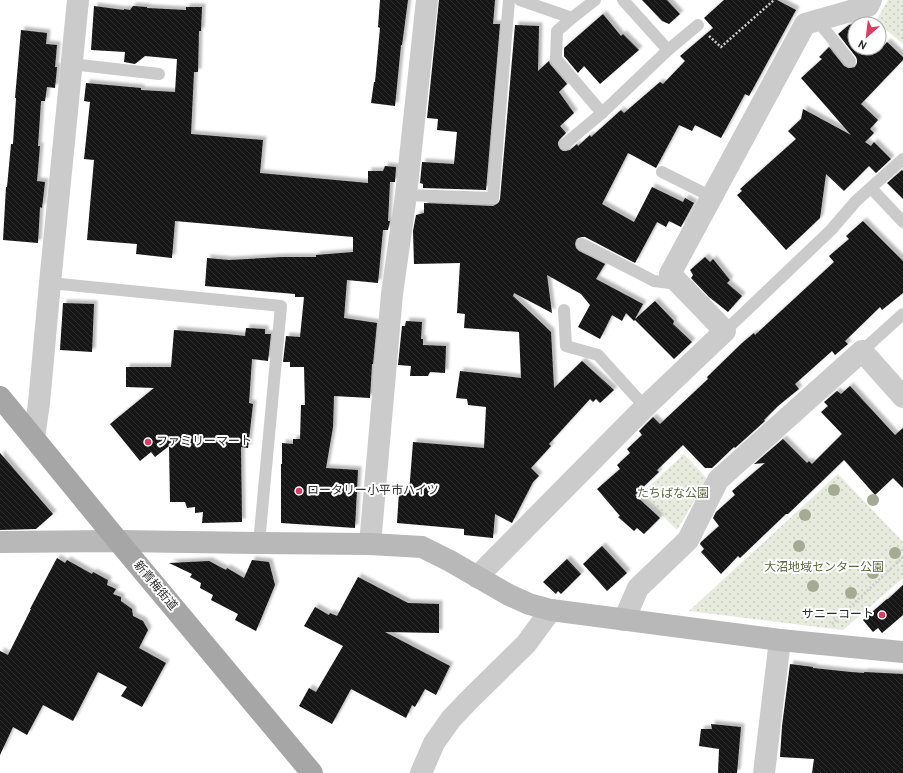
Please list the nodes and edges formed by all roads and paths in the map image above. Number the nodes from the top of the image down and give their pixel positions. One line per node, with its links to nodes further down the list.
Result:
1 (78, 0): 14 (street)
2 (427, 0): 21 (street)
3 (509, 0): 21 (lane)
4 (520, 0): 9 (lane)
5 (595, 0): 9 (lane)
6 (623, 0): 12 (lane)
7 (774, 0): 11 (path)
8 (871, 0): 10 (street)
9 (572, 18): 16 (lane)
10 (817, 20): 13 (lane); 22 (street)
11 (698, 25): 12 (lane)
12 (668, 50): 16 (lane)
13 (850, 61)
14 (71, 64): 15 (lane); 25 (street)
15 (159, 74)
16 (602, 113): 17 (lane)
17 (565, 144)
18 (903, 159): 20 (lane)
19 (662, 172): 22 (lane)
20 (871, 188): 23 (lane); 29 (lane)
21 (406, 195): 38 (street)
22 (712, 196): 26 (street)
23 (903, 222)
24 (582, 244): 26 (lane)
25 (50, 283): 34 (street); 37 (lane)
26 (680, 284): 29 (street)
27 (564, 310): 33 (lane)
28 (903, 314): 30 (lane)
29 (724, 332): 33 (street)
30 (862, 351): 32 (street); 42 (street)
31 (0, 397): 34 (main road, 新青梅街道)
32 (903, 397)
33 (645, 407): 40 (street)
34 (34, 438): 35 (main road, 新青梅街道)
35 (118, 541): 36 (street); 37 (street); 46 (main road, 新青梅街道)
36 (0, 542)
37 (259, 543): 38 (street)
38 (370, 544): 40 (street)
39 (903, 557): 43 (path)
40 (477, 577): 41 (street)
41 (551, 610): 42 (street); 47 (street)
42 (624, 620): 44 (street)
43 (829, 626)
44 (780, 640): 45 (street); 48 (street)
45 (903, 652)
46 (312, 773)
47 (421, 773)
48 (764, 773)

